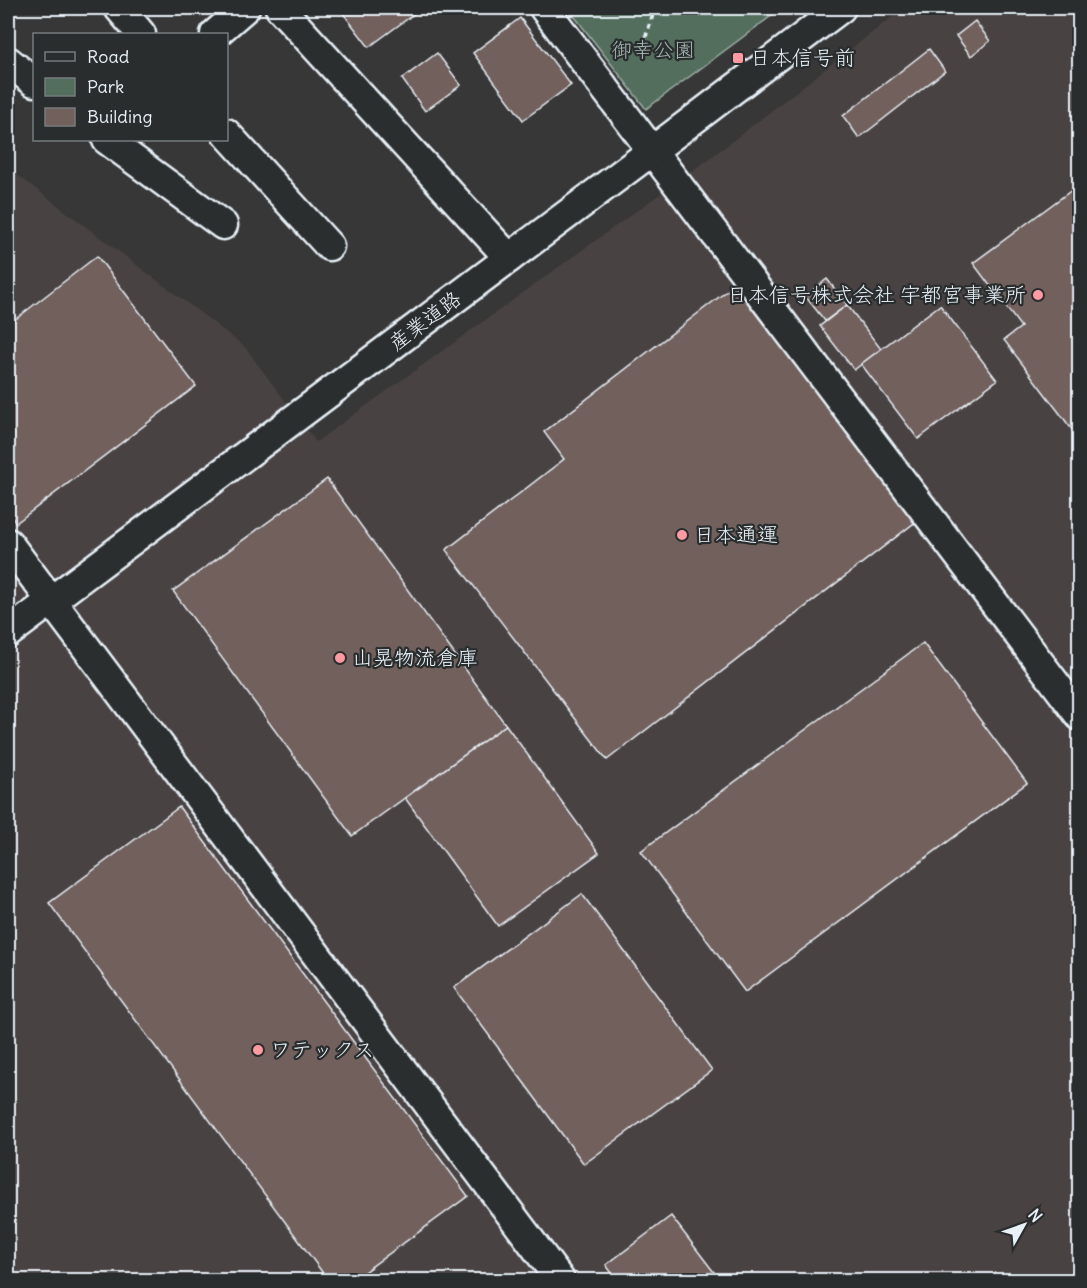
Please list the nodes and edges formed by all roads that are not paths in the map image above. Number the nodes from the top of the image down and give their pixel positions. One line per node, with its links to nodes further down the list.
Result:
1 (119, 8): 6 (street)
2 (245, 8): 7 (street)
3 (280, 8): 15 (street)
4 (544, 8): 12 (street)
5 (841, 8): 12 (street, 産業道路)
6 (140, 33)
7 (216, 33)
8 (8, 61): 9 (street)
9 (33, 81)
10 (228, 135): 14 (street)
11 (111, 141): 13 (street)
12 (652, 151): 15 (street, 産業道路); 19 (street)
13 (223, 225)
14 (329, 246)
15 (509, 258): 17 (street, 産業道路)
16 (8, 543): 17 (street)
17 (51, 600): 18 (street, 産業道路); 20 (street)
18 (8, 633)
19 (1080, 716)
20 (560, 1281)

